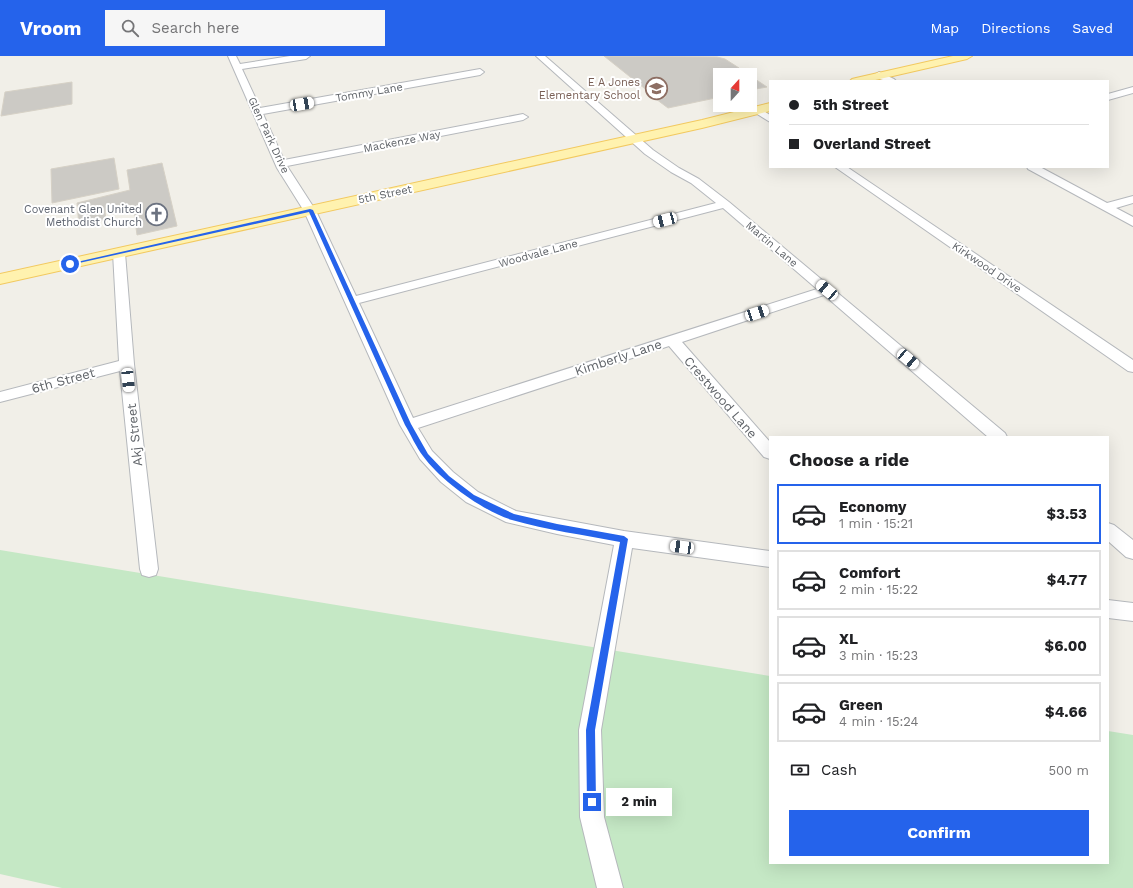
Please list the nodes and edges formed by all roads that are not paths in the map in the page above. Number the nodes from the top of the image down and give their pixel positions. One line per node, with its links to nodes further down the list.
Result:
1 (232, 56): 5 (street, Glen Park Drive)
2 (306, 56): 5 (street)
3 (540, 56): 16 (street, Martin Lane)
4 (967, 56): 7 (main road)
5 (237, 67): 13 (street, Glen Park Drive)
6 (480, 72): 13 (street, Tommy Lane)
7 (879, 75): 8 (main road); 9 (street)
8 (860, 80)
9 (889, 80)
10 (1133, 90): 11 (street)
11 (1109, 97)
12 (764, 108): 15 (street); 16 (main road, 5th Street)
13 (257, 112): 17 (street, Glen Park Drive)
14 (523, 117): 17 (street, Mackenze Way)
15 (769, 117)
16 (636, 139): 21 (street, Martin Lane); 23 (main road, 5th Street)
17 (281, 164): 23 (street, Glen Park Drive)
18 (841, 168): 31 (street, Kirkwood Drive)
19 (1034, 168): 22 (street)
20 (1133, 199): 22 (street)
21 (725, 204): 27 (street, Martin Lane); 28 (street, Woodvale Lane)
22 (1108, 207): 24 (street)
23 (310, 210): 25 (main road, 5th Street); 28 (street, Glen Park Drive)
24 (1133, 222)
25 (120, 253): 26 (main road, 5th Street); 30 (street, Akj Street)
26 (0, 279)
27 (827, 290): 29 (street, Kimberly Lane); 34 (street, Martin Lane)
28 (351, 302): 33 (street, Glen Park Drive)
29 (672, 340): 33 (street, Kimberly Lane); 35 (street, Crestwood Lane)
30 (127, 364): 32 (street, 6th Street); 40 (street, Akj Street)
31 (1133, 367)
32 (0, 397)
33 (408, 425): 37 (street, Glen Park Drive)
34 (999, 436)
35 (769, 452)
36 (1109, 531): 38 (street)
37 (624, 539): 39 (street, Glen Park Drive); 43 (street)
38 (1133, 551)
39 (769, 559)
40 (149, 569)
41 (1109, 609): 42 (street)
42 (1133, 612)
43 (610, 888)

